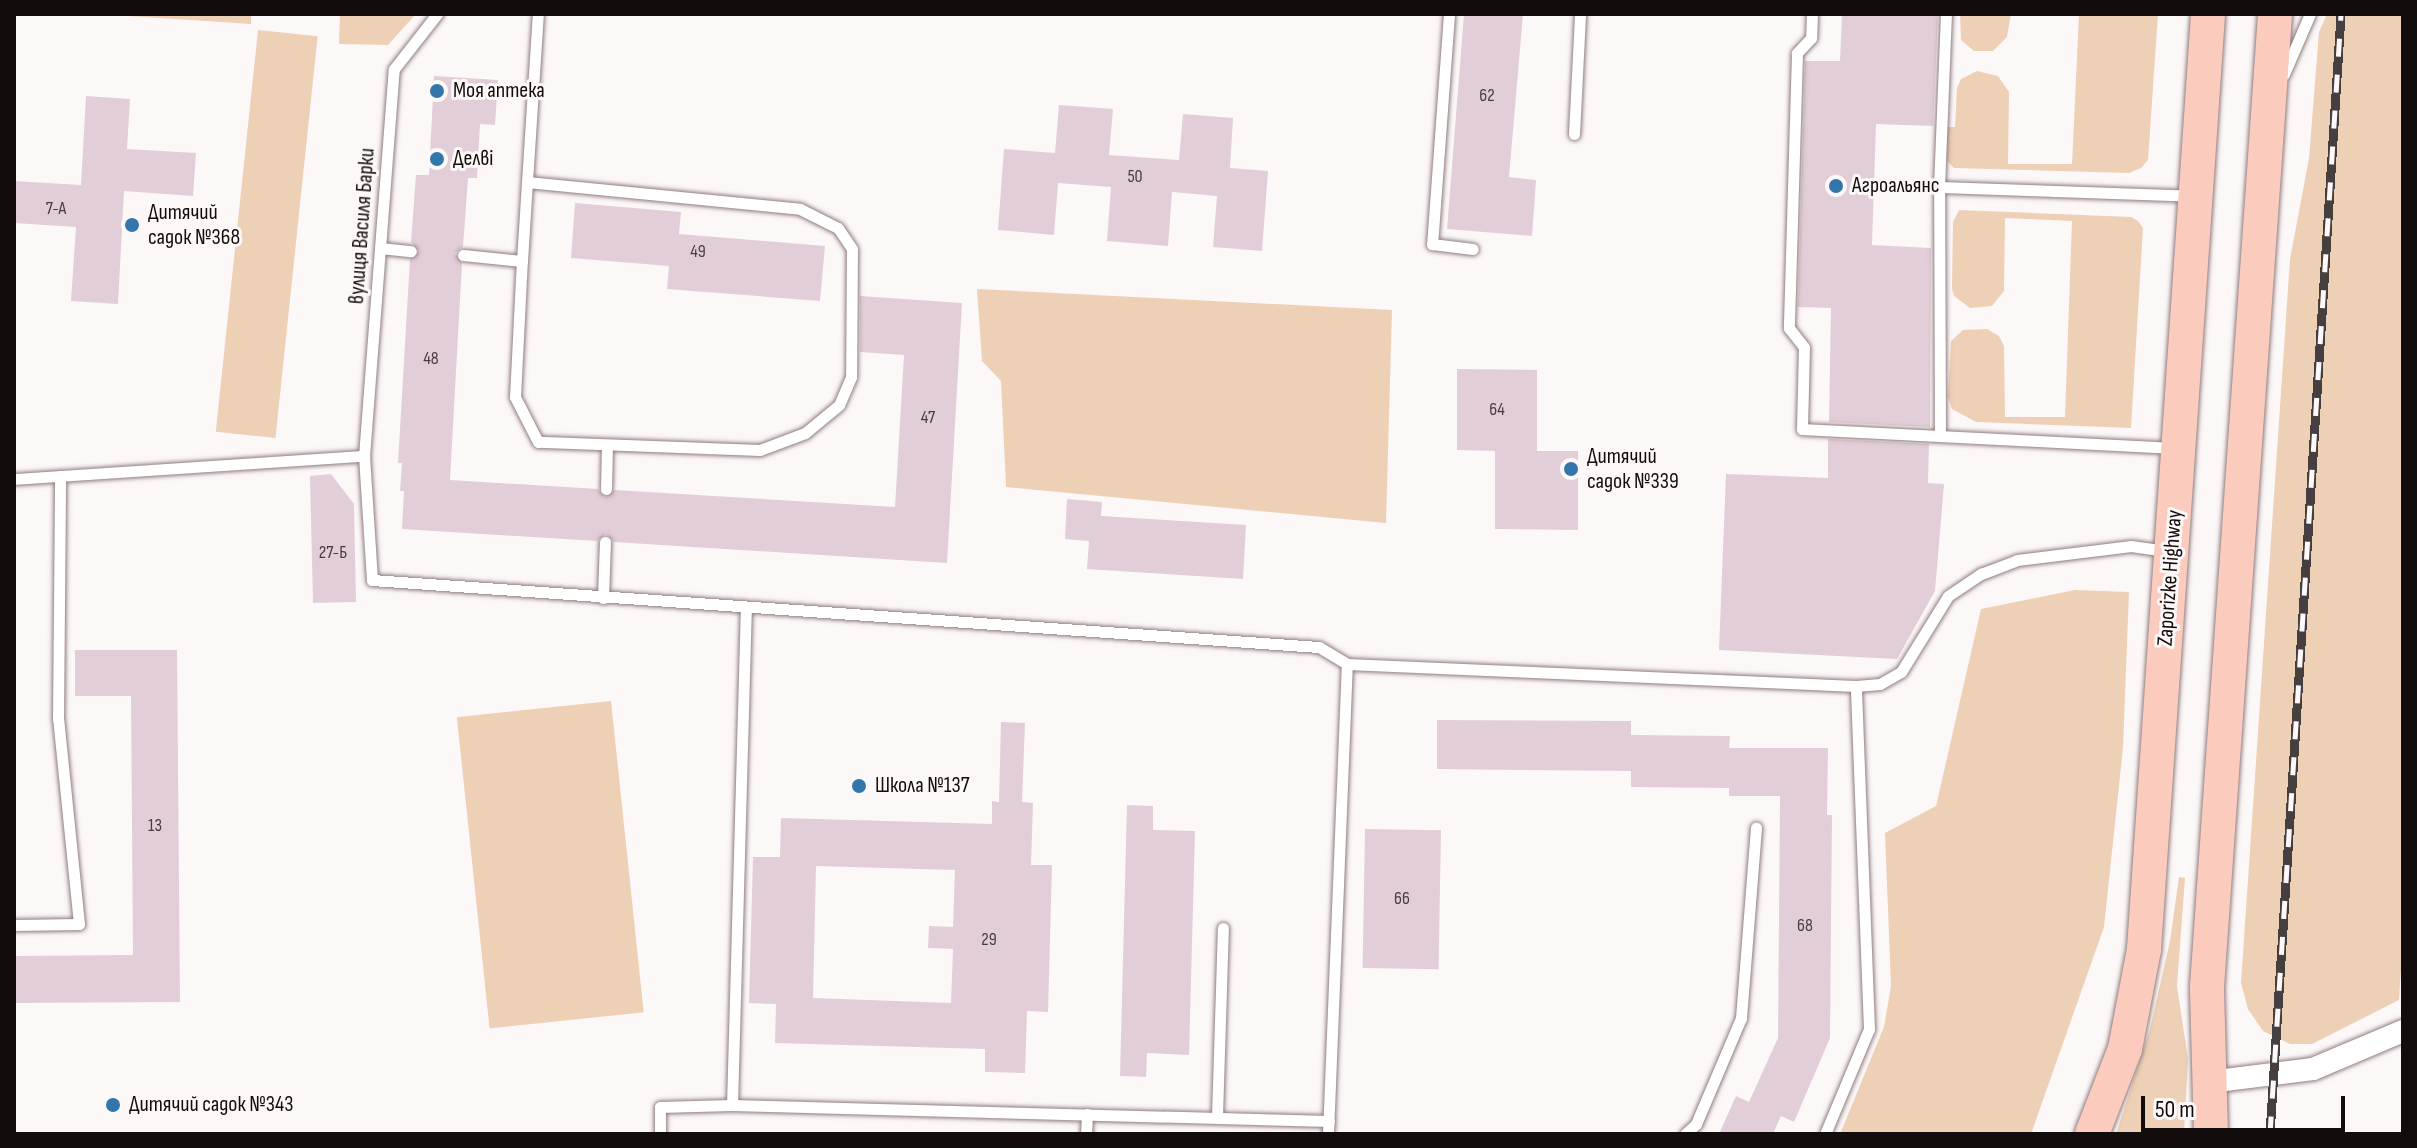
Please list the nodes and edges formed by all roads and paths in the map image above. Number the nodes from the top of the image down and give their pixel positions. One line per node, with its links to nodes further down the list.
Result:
1 (437, 14): 15 (lane, вулиця Василя Барки)
2 (538, 14): 12 (lane)
3 (1449, 14): 16 (lane)
4 (1580, 14): 11 (lane)
5 (1812, 14): 20 (lane)
6 (1946, 14): 13 (lane)
7 (2208, 14): 14 (main road, Zaporizke Highway)
8 (2275, 14): 10 (main road)
9 (2310, 14): 10 (lane)
10 (2270, 108): 37 (main road)
11 (1574, 134)
12 (527, 182): 19 (lane); 21 (lane)
13 (1939, 187): 14 (lane); 20 (lane)
14 (2196, 197): 22 (main road, Zaporizke Highway)
15 (380, 248): 17 (lane); 23 (lane, вулиця Василя Барки)
16 (1473, 249)
17 (411, 251)
18 (463, 255): 19 (lane)
19 (522, 261): 21 (lane)
20 (1940, 436): 22 (lane)
21 (607, 445): 26 (lane)
22 (2179, 449): 28 (main road, Zaporizke Highway)
23 (364, 456): 24 (lane); 29 (lane, вулиця Василя Барки)
24 (60, 476): 25 (lane); 34 (lane)
25 (14, 479)
26 (606, 489)
27 (605, 542): 29 (lane)
28 (2172, 552): 32 (lane); 46 (main road, Zaporizke Highway)
29 (603, 598): 30 (lane)
30 (746, 609): 31 (lane); 38 (lane)
31 (1347, 664): 32 (lane); 41 (lane)
32 (1856, 686): 45 (lane)
33 (1756, 828): 44 (lane)
34 (14, 925)
35 (1223, 928): 40 (lane)
36 (2403, 1031): 37 (street)
37 (2209, 1082): 47 (main road)
38 (732, 1105): 39 (lane); 42 (lane)
39 (1087, 1114): 40 (lane); 43 (lane)
40 (1217, 1116): 41 (lane)
41 (1328, 1128)
42 (660, 1134)
43 (1086, 1134)
44 (1685, 1134)
45 (1825, 1134)
46 (2092, 1134)
47 (2211, 1134)

